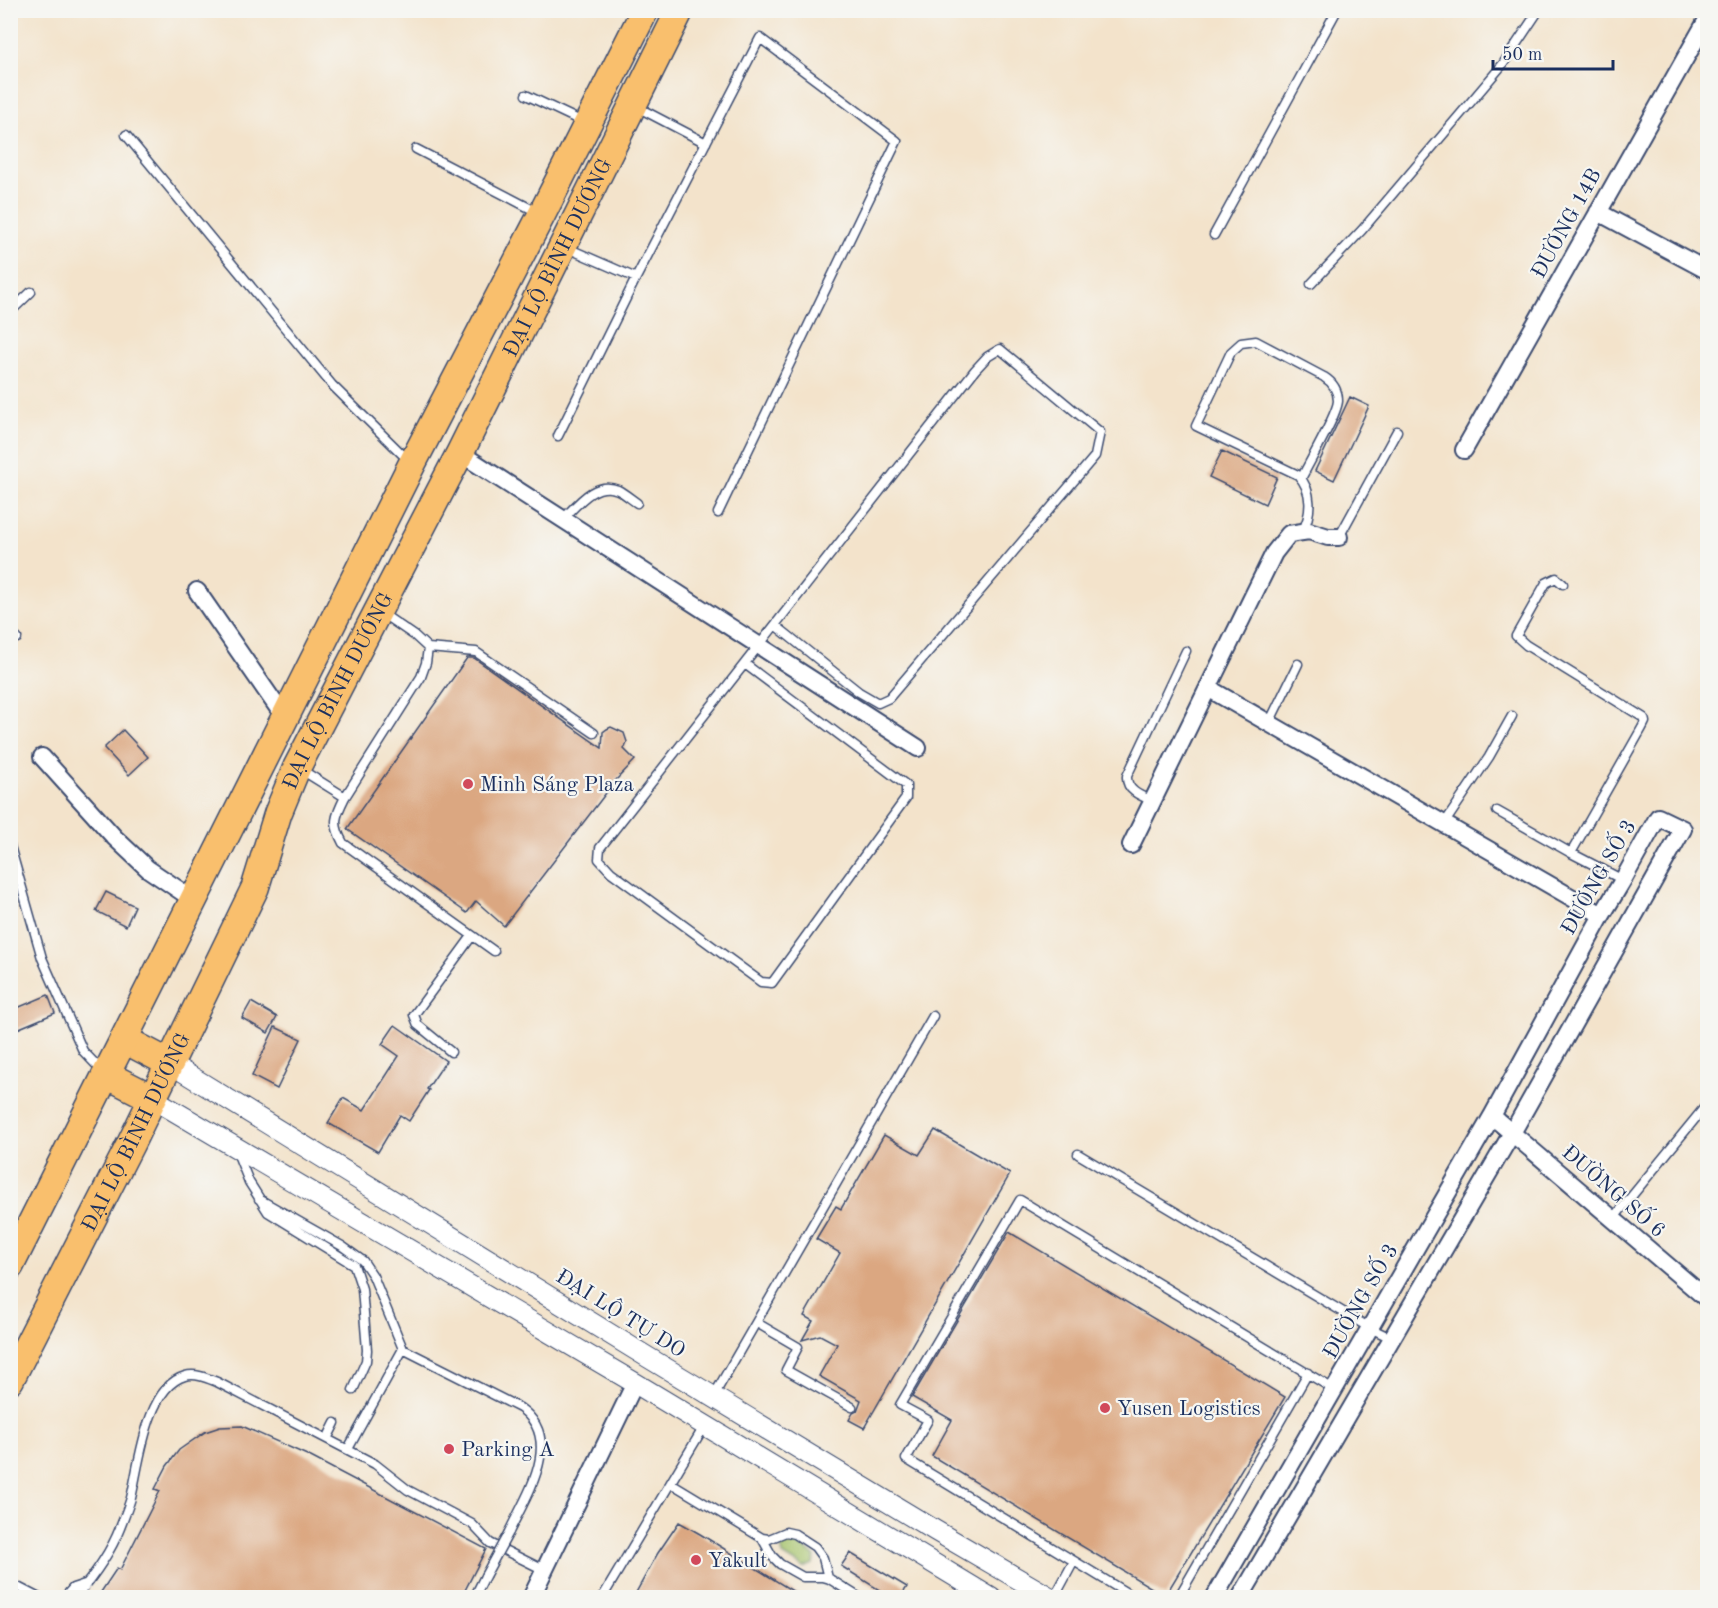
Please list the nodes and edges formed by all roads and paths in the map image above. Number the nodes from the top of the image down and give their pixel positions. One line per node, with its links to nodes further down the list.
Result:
1 (645, 10): 8 (highway, ĐẠI LỘ BÌNH DƯƠNG)
2 (680, 10): 7 (highway, ĐẠI LỘ BÌNH DƯƠNG)
3 (1337, 10): 14 (lane)
4 (1539, 10): 18 (lane)
5 (1707, 18): 12 (street, ĐƯỜNG 14B)
6 (526, 95): 8 (lane)
7 (633, 105): 10 (lane); 15 (highway, ĐẠI LỘ BÌNH DƯƠNG)
8 (587, 124): 13 (highway, ĐẠI LỘ BÌNH DƯƠNG)
9 (126, 135): 25 (lane)
10 (706, 143): 17 (lane); 28 (lane)
11 (416, 149): 13 (lane)
12 (1598, 212): 16 (street); 23 (street, ĐƯỜNG 14B)
13 (542, 214): 25 (highway, ĐẠI LỘ BÌNH DƯƠNG)
14 (1214, 236)
15 (562, 246): 17 (lane); 24 (highway, ĐẠI LỘ BÌNH DƯƠNG)
16 (1707, 272)
17 (636, 278): 22 (lane)
18 (1311, 284)
19 (31, 292): 20 (lane)
20 (10, 312)
21 (1397, 431): 31 (lane)
22 (558, 436)
23 (1464, 450)
24 (460, 453): 29 (street); 34 (highway, ĐẠI LỘ BÌNH DƯƠNG)
25 (412, 464): 43 (highway, ĐẠI LỘ BÌNH DƯƠNG)
26 (1301, 479): 26 (lane); 30 (lane)
27 (637, 503): 29 (lane)
28 (718, 513)
29 (563, 519): 36 (street)
30 (1302, 532): 31 (street); 41 (street)
31 (1339, 537)
32 (1563, 584): 55 (lane)
33 (197, 591): 43 (street)
34 (377, 610): 37 (lane); 48 (highway, ĐẠI LỘ BÌNH DƯƠNG)
35 (775, 625): 35 (lane); 36 (lane)
36 (759, 645): 39 (lane); 46 (street)
37 (428, 648): 45 (lane); 49 (lane)
38 (1186, 651): 50 (lane)
39 (745, 664): 39 (lane)
40 (1298, 664): 44 (lane)
41 (1208, 688): 44 (street); 50 (street)
42 (1512, 716): 52 (lane)
43 (285, 718): 57 (highway, ĐẠI LỘ BÌNH DƯƠNG)
44 (1269, 723): 52 (street)
45 (594, 733)
46 (918, 748)
47 (42, 757): 57 (street)
48 (297, 767): 49 (lane); 64 (highway, ĐẠI LỘ BÌNH DƯƠNG)
49 (345, 797): 59 (lane)
50 (1153, 801): 53 (street)
51 (1497, 812): 55 (lane)
52 (1444, 824): 58 (street)
53 (1131, 845)
54 (11, 849): 65 (lane)
55 (1571, 853): 56 (lane)
56 (1623, 880): 58 (street, ĐƯỜNG SỐ 3); 69 (street, ĐƯỜNG SỐ 3)
57 (194, 900): 62 (highway, ĐẠI LỘ BÌNH DƯƠNG)
58 (1602, 915): 68 (street, ĐƯỜNG SỐ 3)
59 (472, 936): 60 (lane); 63 (lane)
60 (494, 951)
61 (933, 1016): 76 (lane)
62 (124, 1040): 64 (highway); 65 (highway, ĐẠI LỘ BÌNH DƯƠNG)
63 (451, 1052)
64 (169, 1063): 66 (highway, ĐẠI LỘ BÌNH DƯƠNG); 85 (street, ĐẠI LỘ TỰ DO)
65 (107, 1075): 66 (highway); 74 (highway, ĐẠI LỘ BÌNH DƯƠNG)
66 (152, 1098): 70 (street); 81 (highway, ĐẠI LỘ BÌNH DƯƠNG)
67 (1707, 1103): 73 (lane)
68 (1492, 1116): 69 (street, ĐƯỜNG SỐ 6); 77 (street, ĐƯỜNG SỐ 3)
69 (1512, 1133): 73 (street, ĐƯỜNG SỐ 6); 78 (street, ĐƯỜNG SỐ 3)
70 (236, 1149): 72 (lane); 82 (street)
71 (1078, 1154): 77 (lane)
72 (259, 1198): 79 (lane); 83 (lane)
73 (1613, 1219): 75 (street, ĐƯỜNG SỐ 6)
74 (10, 1266)
75 (1707, 1300)
76 (757, 1323): 85 (lane); 86 (lane)
77 (1370, 1328): 78 (lane); 84 (street, ĐƯỜNG SỐ 3)
78 (1391, 1338): 110 (street, ĐƯỜNG SỐ 3)
79 (403, 1349): 90 (lane); 101 (lane, bridge)
80 (1308, 1373): 84 (lane); 93 (lane); 108 (lane)
81 (10, 1380)
82 (635, 1383): 88 (street); 94 (street)
83 (352, 1390)
84 (1335, 1390): 109 (street, ĐƯỜNG SỐ 3)
85 (713, 1397): 106 (street, ĐẠI LỘ TỰ DO)
86 (852, 1407)
87 (335, 1423): 89 (lane)
88 (706, 1424): 91 (lane); 105 (street)
89 (327, 1439): 90 (lane); 97 (lane)
90 (348, 1449): 94 (lane)
91 (671, 1483): 92 (lane); 103 (lane)
92 (762, 1538): 95 (lane); 95 (lane)
93 (1074, 1561): 106 (lane); 107 (lane)
94 (544, 1570): 102 (street)
95 (830, 1579): 104 (lane)
96 (10, 1583): 98 (lane)
97 (86, 1584): 99 (lane); 100 (lane)
98 (39, 1598)
99 (63, 1598)
100 (75, 1598)
101 (474, 1598)
102 (531, 1598)
103 (602, 1598)
104 (860, 1598)
105 (991, 1598)
106 (1052, 1598)
107 (1136, 1598)
108 (1178, 1598)
109 (1214, 1598)
110 (1240, 1598)

